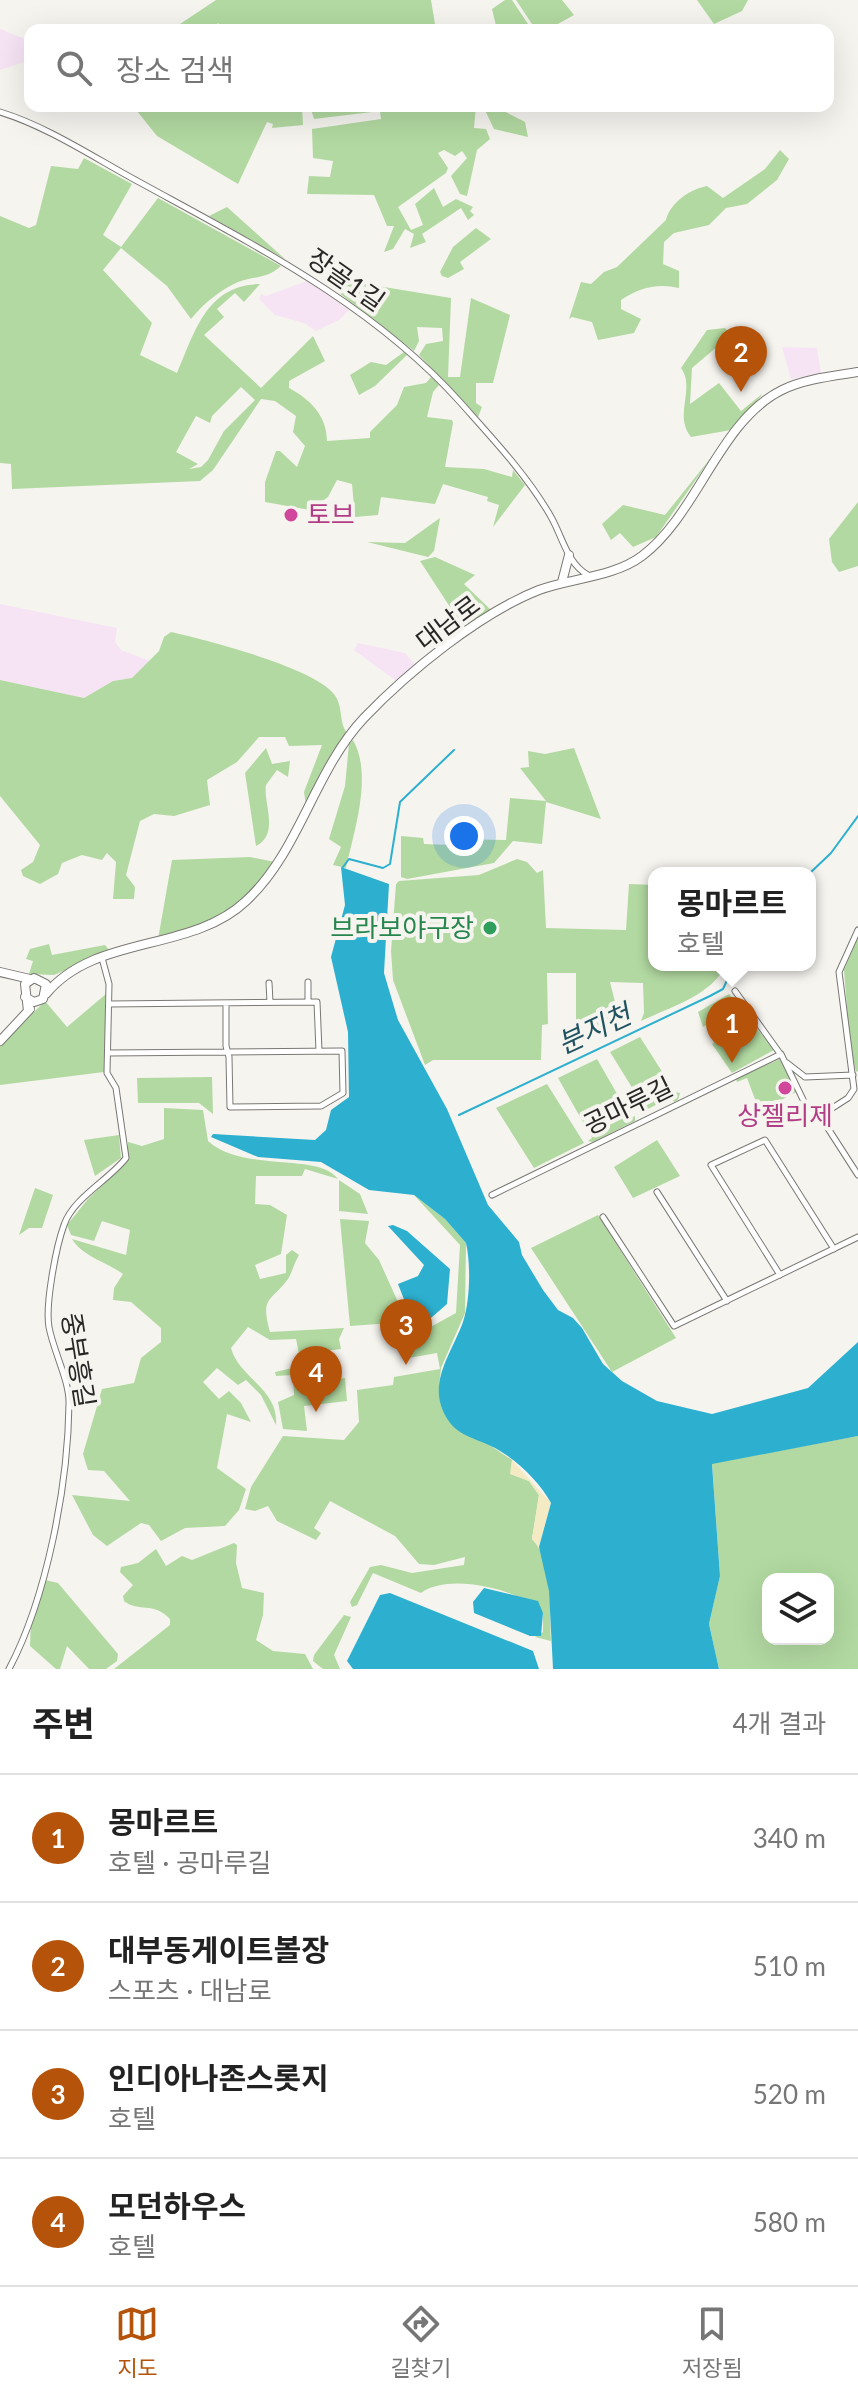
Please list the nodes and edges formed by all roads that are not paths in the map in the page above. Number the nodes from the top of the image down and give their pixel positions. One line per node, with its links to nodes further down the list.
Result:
1 (0, 112): 3 (street, 장골1길)
2 (858, 372): 4 (street, 대남로)
3 (569, 555): 4 (street, 장골1길); 5 (street)
4 (588, 575): 5 (street, 대남로)
5 (562, 582): 7 (street, 대남로)
6 (858, 930): 28 (street)
7 (102, 958): 12 (street, 대남로); 21 (street)
8 (0, 972): 9 (street)
9 (15, 977): 10 (street); 16 (street)
10 (30, 979): 11 (street); 16 (street)
11 (41, 980): 12 (street); 17 (street)
12 (57, 981): 17 (street)
13 (308, 982): 19 (street)
14 (269, 983): 18 (street)
15 (735, 991): 27 (street)
16 (24, 994): 17 (street); 22 (street)
17 (43, 998): 22 (street)
18 (270, 1002): 19 (street); 20 (street)
19 (308, 1002): 24 (street)
20 (226, 1003): 21 (street); 25 (street)
21 (109, 1004): 26 (street)
22 (28, 1011): 23 (street)
23 (0, 1041)
24 (319, 1051): 25 (street); 25 (street)
25 (228, 1052): 26 (street)
26 (108, 1053): 38 (street, 중부흥길)
27 (781, 1054): 28 (street); 29 (street); 32 (street, 공마루길)
28 (853, 1075): 30 (street)
29 (810, 1114)
30 (858, 1175)
31 (657, 1192): 37 (street)
32 (492, 1195)
33 (603, 1217): 37 (street)
34 (858, 1237): 35 (street)
35 (834, 1249): 36 (street); 36 (street)
36 (780, 1275): 37 (street)
37 (727, 1301)
38 (9, 1669)

